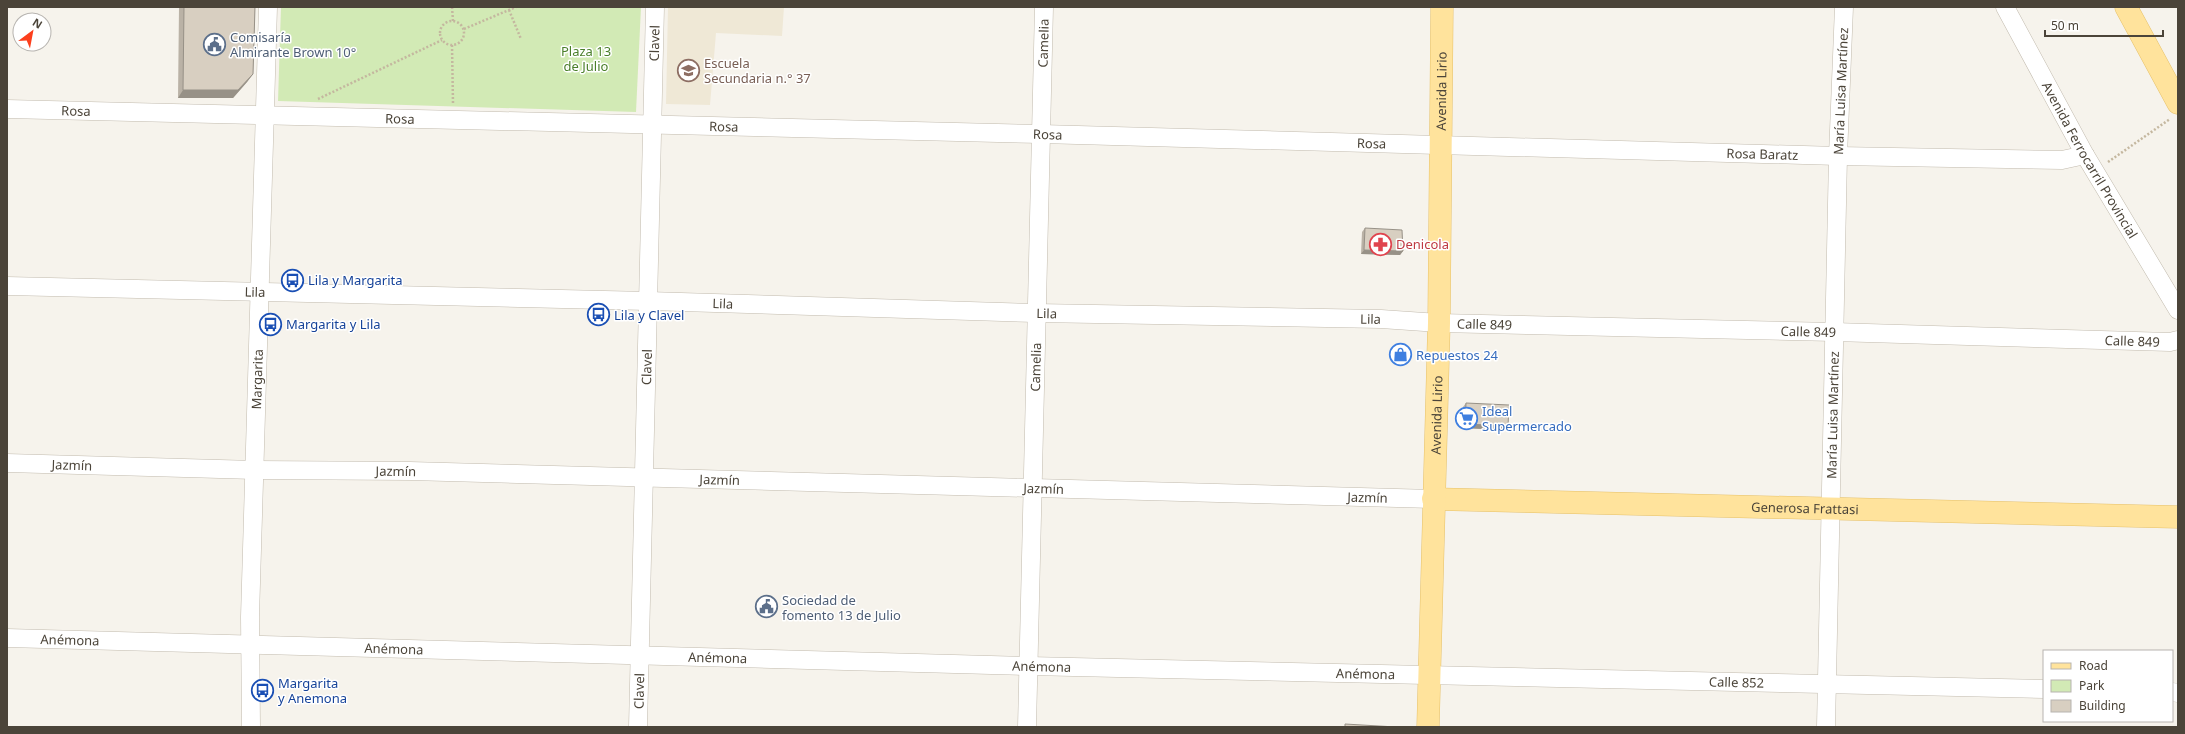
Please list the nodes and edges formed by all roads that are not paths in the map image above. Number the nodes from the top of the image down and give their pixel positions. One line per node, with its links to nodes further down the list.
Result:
1 (268, 7): 10 (street, Margarita)
2 (655, 7): 11 (street, Clavel)
3 (1044, 7): 12 (street, Camelia)
4 (1442, 7): 13 (main road, Avenida Lirio)
5 (1844, 7): 15 (street, María Luisa Martínez)
6 (2005, 7): 14 (street, Avenida Ferrocarril Provincial)
7 (2126, 7): 8 (main road)
8 (2175, 103)
9 (7, 109): 10 (street, Rosa)
10 (266, 116): 11 (street, Rosa); 17 (street, Margarita)
11 (652, 125): 12 (street, Rosa); 18 (street, Clavel)
12 (1041, 134): 13 (street, Rosa); 20 (street, Camelia)
13 (1440, 146): 15 (street, Rosa Baratz); 21 (main road, Avenida Lirio)
14 (2085, 155): 15 (street, Rosa Baratz); 19 (street, Avenida Ferrocarril Provincial)
15 (1838, 156): 22 (street, María Luisa Martínez)
16 (7, 286): 17 (street, Lila)
17 (259, 292): 18 (street, Lila); 25 (street, Margarita)
18 (648, 301): 20 (street, Lila); 26 (street, Clavel)
19 (2178, 310)
20 (1036, 313): 21 (street, Lila); 27 (street, Camelia)
21 (1439, 323): 22 (street, Calle 849); 28 (main road, Avenida Lirio)
22 (1834, 332): 23 (street, Calle 849); 29 (street, María Luisa Martínez)
23 (2178, 340)
24 (7, 463): 25 (street, Jazmín)
25 (255, 470): 26 (street, Jazmín); 32 (street, Margarita)
26 (644, 478): 27 (street, Jazmín); 33 (street, Clavel)
27 (1032, 488): 28 (street, Jazmín); 34 (street, Camelia)
28 (1433, 499): 29 (main road, Generosa Frattasi); 35 (main road, Avenida Lirio)
29 (1832, 508): 30 (main road, Generosa Frattasi); 36 (street, María Luisa Martínez)
30 (2178, 517)
31 (7, 638): 32 (street, Anémona)
32 (252, 645): 33 (street, Anémona); 38 (street, Margarita)
33 (640, 655): 34 (street, Anémona); 39 (street, Clavel)
34 (1029, 666): 35 (street, Anémona); 40 (street, Camelia)
35 (1429, 675): 36 (street, Calle 852); 41 (main road, Avenida Lirio)
36 (1827, 684): 37 (street, Calle 852); 42 (street, María Luisa Martínez)
37 (2043, 689)
38 (251, 727)
39 (638, 727)
40 (1027, 727)
41 (1428, 727)
42 (1826, 727)

